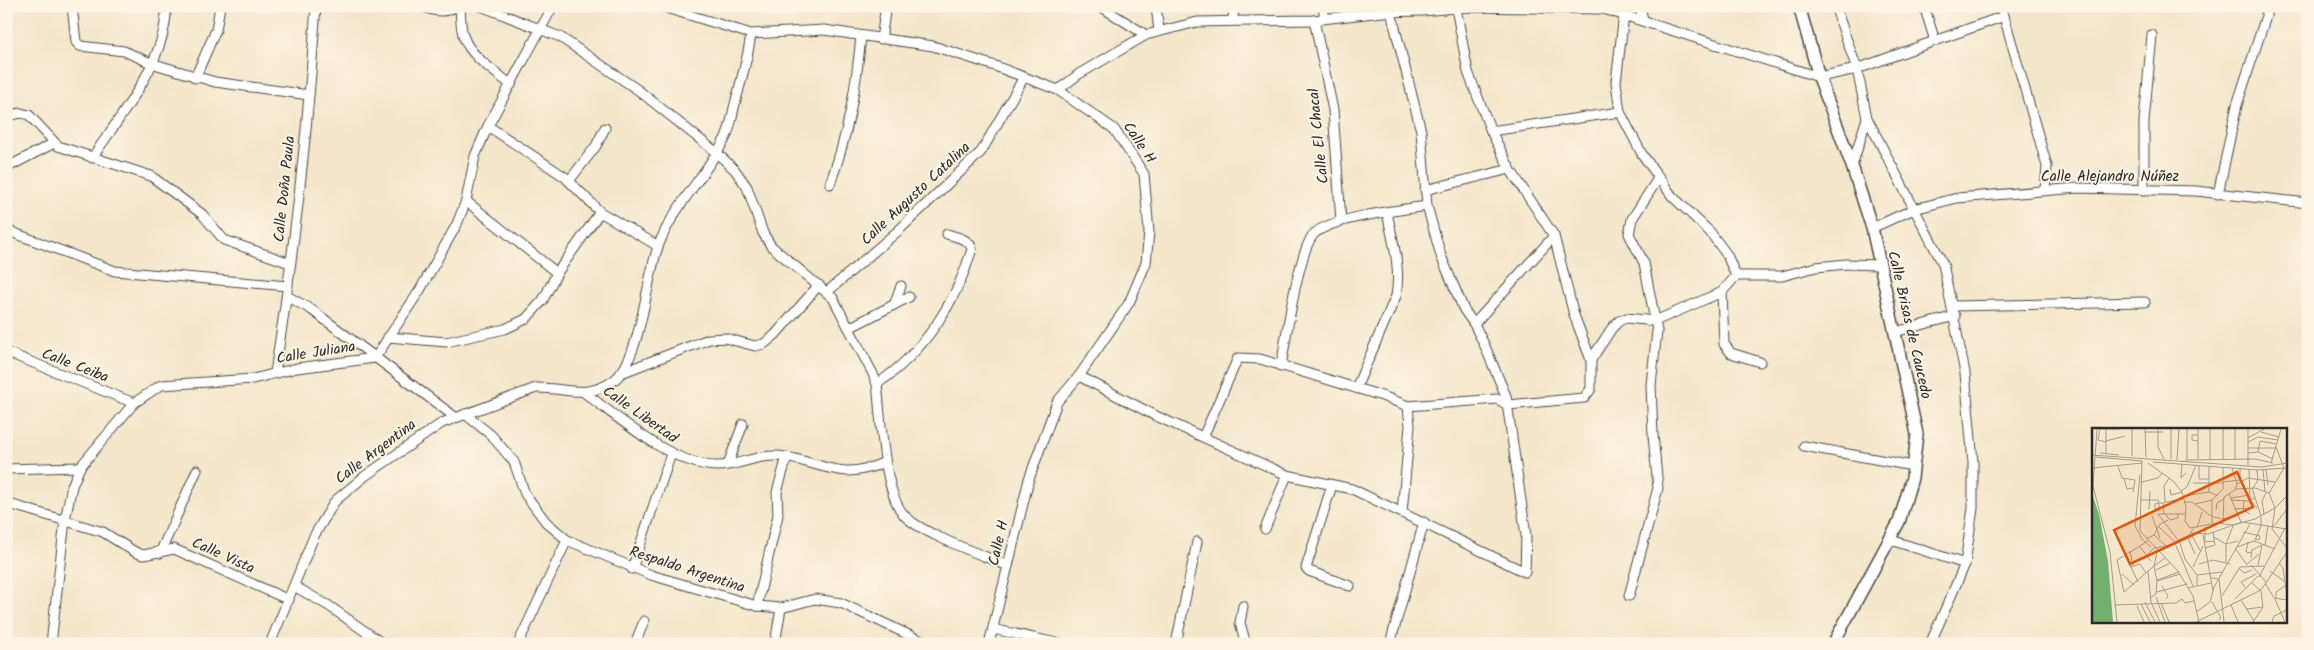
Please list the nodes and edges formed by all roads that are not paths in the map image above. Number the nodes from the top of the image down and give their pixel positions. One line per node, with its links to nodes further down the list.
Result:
1 (72, 6): 38 (street)
2 (166, 6): 38 (street)
3 (220, 6): 42 (street)
4 (316, 6): 45 (street, Calle Doña Paula)
5 (421, 6): 6 (street)
6 (458, 6): 43 (street)
7 (481, 6): 30 (street)
8 (553, 6): 30 (street, Calle Juliana)
9 (660, 6): 32 (street, Calle H)
10 (886, 6): 36 (street)
11 (1100, 6): 33 (street)
12 (1156, 6): 31 (street)
13 (1234, 6): 27 (street)
14 (1324, 6): 26 (street)
15 (1640, 6): 29 (street)
16 (1799, 6): 41 (street, Calle Brisas de Caucedo)
17 (1835, 6): 39 (street)
18 (1924, 6): 37 (street)
19 (2001, 6): 25 (street)
20 (2266, 6): 64 (street)
21 (1466, 7): 22 (street); 24 (street)
22 (1456, 8): 23 (street); 51 (street)
23 (1385, 10): 26 (street); 61 (street)
24 (1624, 14): 29 (street); 46 (street)
25 (2004, 16): 37 (street); 62 (street)
26 (1324, 18): 28 (street)
27 (1233, 20): 28 (street); 31 (street)
28 (1314, 20): 71 (street, Calle El Chacal)
29 (1643, 20): 41 (street)
30 (542, 28): 43 (street, Calle Juliana); 53 (street)
31 (1159, 31): 33 (street)
32 (751, 34): 35 (street, Calle H); 53 (street)
33 (1146, 35): 44 (street)
34 (2152, 35): 63 (street)
35 (861, 36): 36 (street, Calle H); 60 (street)
36 (881, 38): 40 (street, Calle H)
37 (1935, 41): 39 (street)
38 (151, 64): 42 (street); 54 (street)
39 (1857, 69): 41 (street); 48 (street)
40 (1024, 77): 44 (street, Calle H); 84 (street, Calle Augusto Catalina)
41 (1819, 77): 55 (street, Calle Brisas de Caucedo)
42 (195, 78): 45 (street)
43 (511, 85): 49 (street, Calle Juliana)
44 (1058, 90): 104 (street, Calle H)
45 (309, 95): 77 (street, Calle Doña Paula)
46 (1620, 112): 51 (street); 58 (street)
47 (6, 116): 52 (street)
48 (1867, 118): 55 (street); 68 (street)
49 (488, 126): 59 (street); 65 (street, Calle Juliana)
50 (605, 128): 59 (street)
51 (1491, 131): 57 (street)
52 (54, 143): 54 (street); 56 (street)
53 (717, 152): 76 (street); 81 (street)
54 (92, 158): 77 (street)
55 (1852, 166): 72 (street, Calle Brisas de Caucedo)
56 (6, 168)
57 (1510, 169): 61 (street); 75 (street)
58 (1659, 177): 80 (street); 92 (street)
59 (568, 181): 69 (street)
60 (830, 184)
61 (1425, 190): 67 (street)
62 (2045, 190): 63 (street, Calle Alejandro Núñez); 68 (street, Calle Alejandro Núñez)
63 (2144, 190): 64 (street, Calle Alejandro Núñez)
64 (2218, 194): 66 (street, Calle Alejandro Núñez)
65 (466, 201): 79 (street); 96 (street, Calle Juliana)
66 (2308, 202)
67 (1427, 206): 70 (street); 93 (street)
68 (1914, 208): 72 (street, Calle Alejandro Núñez); 90 (street)
69 (600, 212): 76 (street); 79 (street)
70 (1387, 213): 71 (street); 106 (street)
71 (1341, 221): 101 (street)
72 (1872, 228): 78 (street, Calle Brisas de Caucedo)
73 (6, 230): 82 (street)
74 (948, 234): 105 (street)
75 (1554, 236): 93 (street); 99 (street)
76 (658, 246): 103 (street)
77 (290, 262): 82 (street, Calle Doña Paula)
78 (1879, 265): 80 (street); 95 (street, Calle Brisas de Caucedo)
79 (556, 273): 96 (street)
80 (1736, 276): 85 (street)
81 (819, 285): 84 (street); 103 (street)
82 (288, 286): 86 (street, Calle Doña Paula)
83 (901, 286): 89 (street)
84 (826, 292): 94 (street)
85 (1722, 292): 92 (street); 100 (street)
86 (287, 296): 98 (street); 102 (street, Calle Doña Paula)
87 (909, 297): 89 (street)
88 (2144, 302): 90 (street)
89 (894, 305): 94 (street)
90 (1953, 306): 91 (street)
91 (1955, 316): 95 (street); 135 (street)
92 (1655, 321): 99 (street); 140 (street)
93 (1474, 324): 110 (street)
94 (849, 328): 105 (street)
95 (1895, 332): 120 (street, Calle Brisas de Caucedo)
96 (388, 337): 98 (street, Calle Juliana)
97 (6, 352): 108 (street, Calle Ceiba)
98 (375, 358): 102 (street, Calle Juliana); 112 (street)
99 (1590, 360): 110 (street)
100 (1760, 362)
101 (1280, 367): 106 (street); 114 (street)
102 (275, 373): 108 (street, Calle Juliana)
103 (621, 373): 107 (street)
104 (1079, 376): 114 (street); 136 (street, Calle H)
105 (877, 384): 118 (street)
106 (1356, 388): 109 (street)
107 (585, 393): 111 (street, Calle Argentina); 116 (street, Calle Libertad)
108 (134, 404): 121 (street, Calle Juliana)
109 (1408, 406): 110 (street); 127 (street)
110 (1508, 406): 129 (street)
111 (465, 414): 112 (street, Calle Argentina); 131 (street, Respaldo Argentina)
112 (454, 417): 138 (street, Calle Argentina)
113 (743, 424): 119 (street)
114 (1203, 437): 124 (street)
115 (1804, 446): 120 (street)
116 (671, 454): 119 (street, Calle Libertad); 137 (street)
117 (787, 458): 118 (street, Calle Libertad); 119 (street, Calle Libertad); 142 (street)
118 (885, 462): 136 (street)
119 (728, 464)
120 (1914, 466): 132 (street, Calle Brisas de Caucedo)
121 (80, 467): 122 (street); 128 (street, Calle Juliana)
122 (6, 469)
123 (197, 470): 134 (street)
124 (1287, 475): 125 (street); 130 (street)
125 (1332, 485): 127 (street); 139 (street)
126 (8, 501): 128 (street, Calle Vista)
127 (1402, 512): 129 (street)
128 (65, 520): 134 (street, Calle Vista); 147 (street, Calle Juliana)
129 (1424, 522): 158 (street)
130 (1265, 529)
131 (567, 540): 137 (street, Respaldo Argentina); 150 (street)
132 (1891, 540): 135 (street); 159 (street, Calle Brisas de Caucedo)
133 (1197, 542): 156 (street)
134 (160, 553): 141 (street, Calle Vista)
135 (1965, 564): 160 (street)
136 (1008, 566): 146 (street, Calle H)
137 (632, 569): 142 (street, Respaldo Argentina)
138 (294, 586): 141 (street, Calle Argentina); 149 (street)
139 (1350, 586)
140 (1629, 596)
141 (289, 600): 148 (street, Calle Argentina)
142 (757, 606): 144 (street, Respaldo Argentina)
143 (1243, 606): 157 (street)
144 (781, 608): 152 (street); 153 (street, Respaldo Argentina)
145 (644, 621): 151 (street)
146 (993, 629): 154 (street, Calle H); 155 (street)
147 (51, 644)
148 (270, 644)
149 (383, 644)
150 (518, 644)
151 (634, 644)
152 (775, 644)
153 (928, 644)
154 (990, 644)
155 (1062, 644)
156 (1176, 644)
157 (1243, 644)
158 (1390, 644)
159 (1833, 644)
160 (1930, 644)

